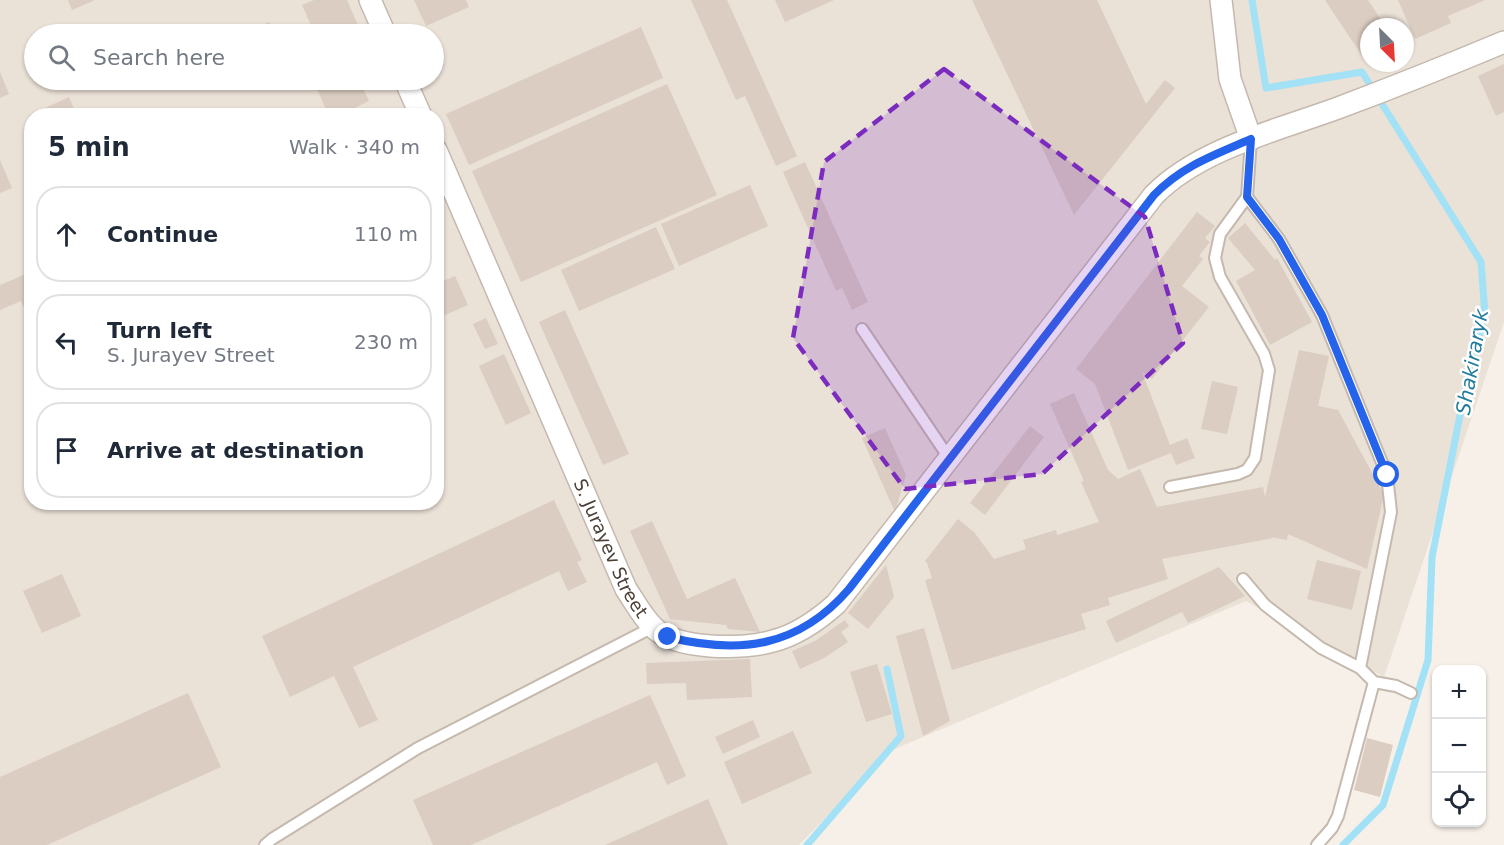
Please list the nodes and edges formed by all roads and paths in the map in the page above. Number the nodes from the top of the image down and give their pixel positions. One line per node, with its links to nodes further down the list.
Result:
1 (370, 0): 3 (street)
2 (1221, 0): 7 (street)
3 (381, 24)
4 (1504, 42): 7 (street, S. Jurayev Street)
5 (409, 90): 6 (street)
6 (417, 108)
7 (1251, 139): 9 (lane); 11 (street, S. Jurayev Street)
8 (444, 168): 14 (street, S. Jurayev Street)
9 (1247, 197): 12 (lane); 15 (lane)
10 (862, 329): 11 (lane)
11 (949, 458): 14 (street, S. Jurayev Street)
12 (1170, 487)
13 (1243, 579): 15 (lane)
14 (653, 627): 18 (lane)
15 (1360, 668): 16 (lane)
16 (1374, 682): 17 (lane); 19 (lane)
17 (1411, 693)
18 (265, 845)
19 (1317, 845)

